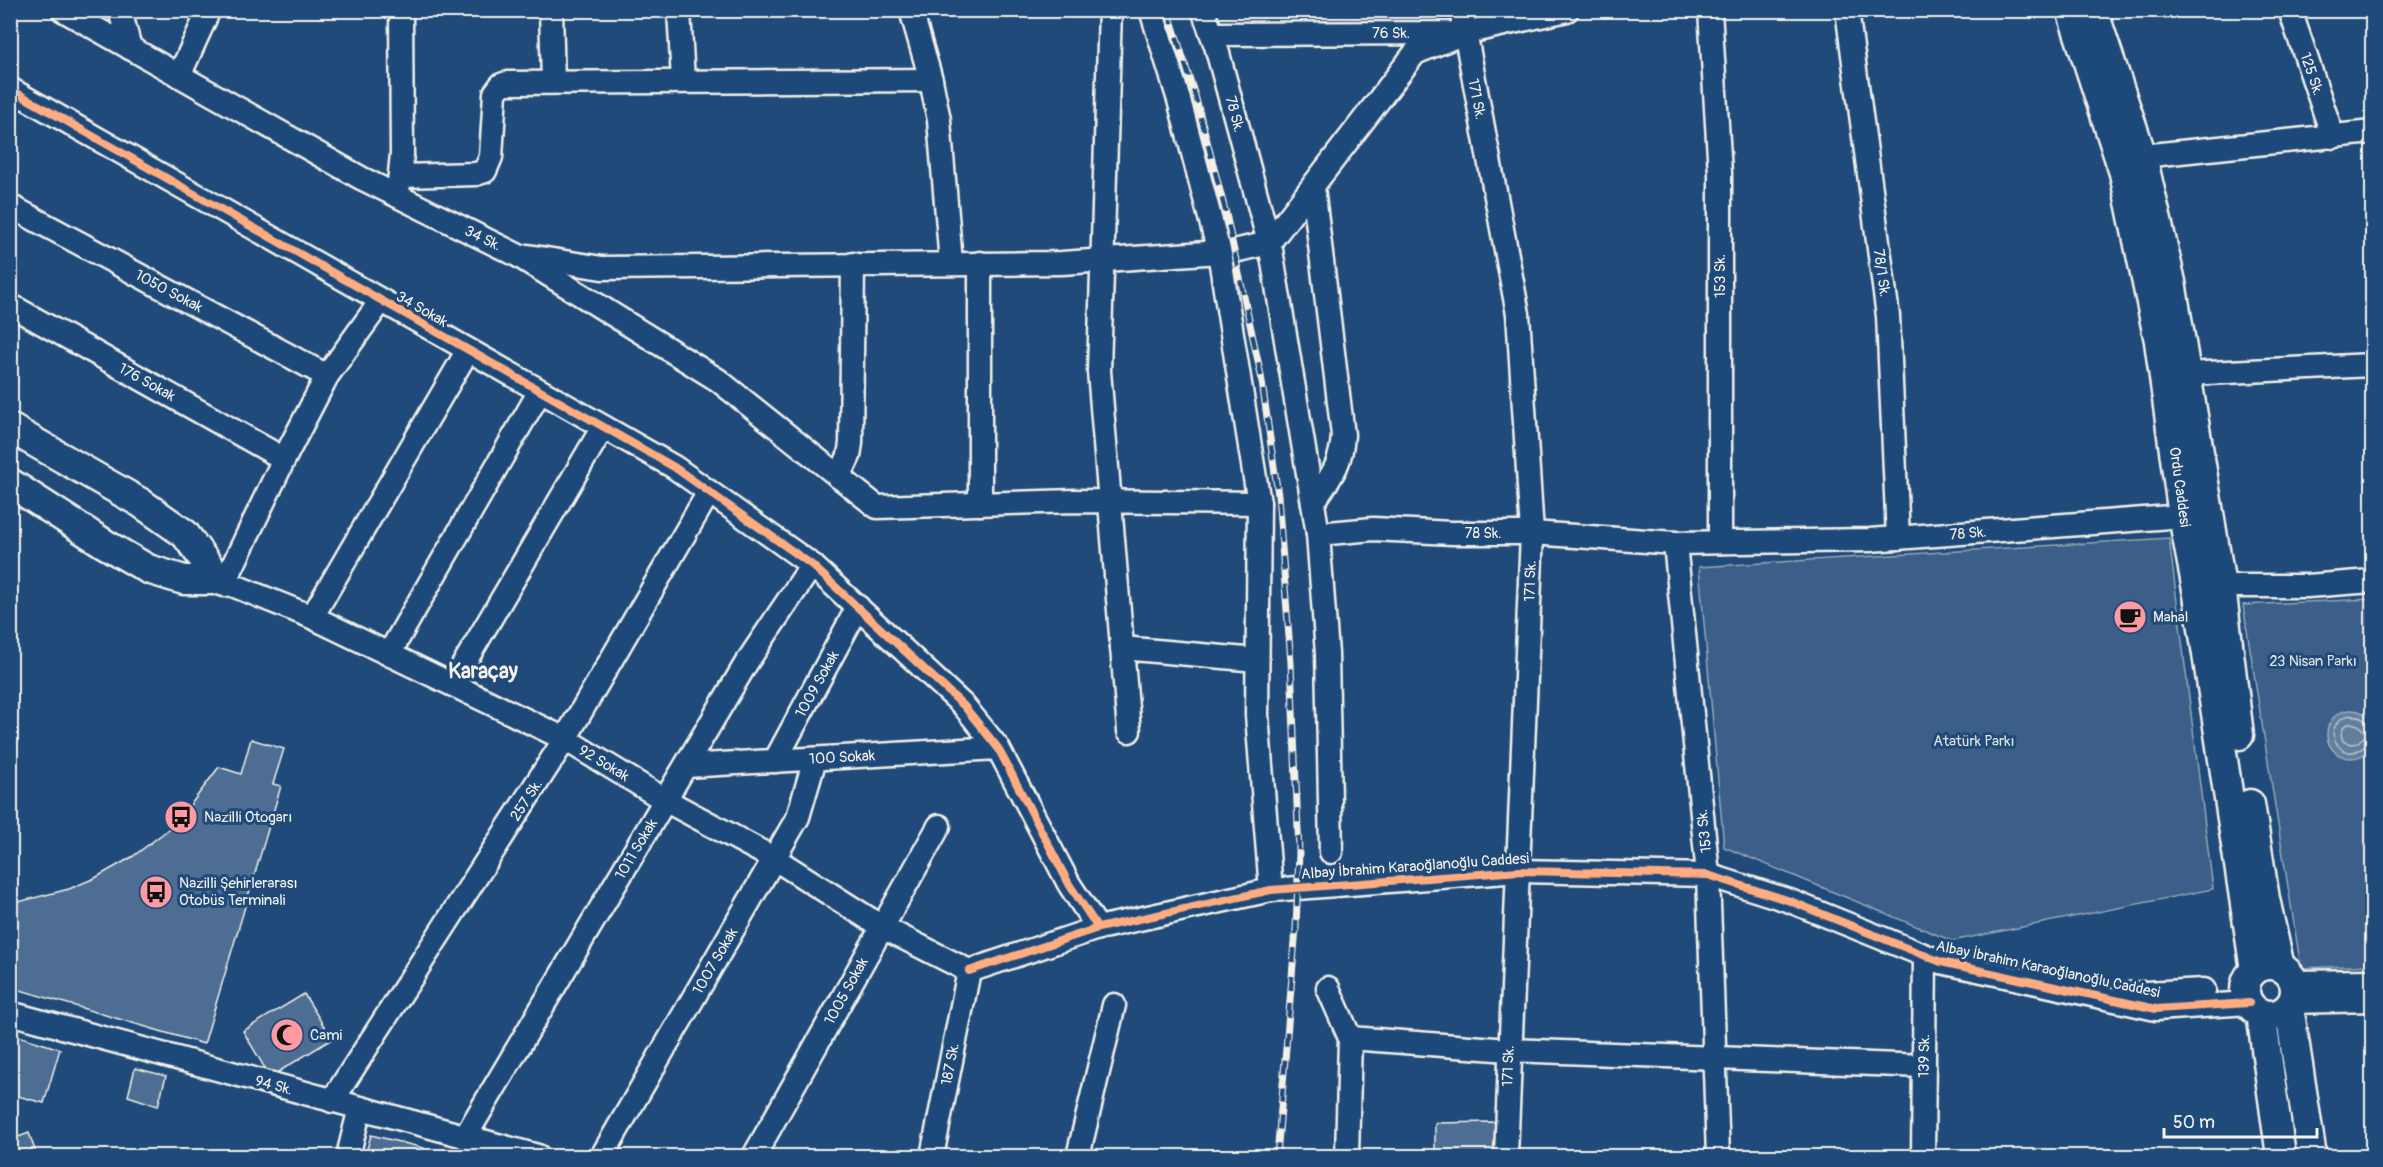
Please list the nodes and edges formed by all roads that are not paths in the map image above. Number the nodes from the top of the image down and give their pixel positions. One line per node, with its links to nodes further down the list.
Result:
1 (63, 10): 20 (street, 34 Sk.)
2 (120, 10): 20 (street)
3 (209, 10): 21 (street)
4 (401, 10): 29 (street)
5 (551, 10): 24 (street)
6 (679, 10): 23 (street)
7 (911, 10): 22 (street)
8 (1110, 10): 35 (street)
9 (1151, 10): 33 (street)
10 (1203, 10): 19 (street, 78 Sk.)
11 (1461, 10): 18 (street, 171 Sk.)
12 (1567, 10): 18 (street, 76 Sk.)
13 (1710, 10): 60 (street, 153 Sk.)
14 (1847, 10): 59 (street, 78/1 Sk.)
15 (2071, 10): 56 (main road, Ordu Caddesi)
16 (2093, 10): 28 (main road, Ordu Caddesi)
17 (2290, 10): 27 (street, 125 Sk.)
18 (1464, 33): 19 (street, 76 Sk.); 30 (street); 57 (street, 171 Sk.)
19 (1212, 34): 32 (street, 78 Sk.)
20 (130, 48): 21 (street, 34 Sk.)
21 (179, 76): 29 (street, 34 Sk.)
22 (931, 80): 23 (street); 36 (street)
23 (683, 81): 24 (street)
24 (553, 82): 29 (street)
25 (10, 89): 39 (street, 34 Sokak)
26 (2373, 132): 27 (street)
27 (2333, 136): 28 (street)
28 (2142, 156): 43 (main road, Ordu Caddesi)
29 (398, 186): 34 (street, 34 Sk.)
30 (1312, 187): 32 (street); 54 (street)
31 (10, 206): 44 (street, 1050 Sokak)
32 (1269, 243): 33 (street); 54 (street, 78 Sk.)
33 (1219, 252): 35 (street); 53 (street)
34 (516, 255): 38 (street); 49 (street, 34 Sk.)
35 (1103, 260): 37 (street); 52 (street)
36 (951, 263): 37 (street); 38 (street)
37 (980, 263): 55 (street)
38 (853, 264): 49 (street)
39 (381, 301): 41 (street, 34 Sokak); 44 (street)
40 (10, 305): 48 (street, 176 Sokak)
41 (468, 350): 45 (street, 34 Sokak); 67 (street)
42 (2373, 365): 43 (street)
43 (2186, 374): 65 (main road, Ordu Caddesi)
44 (327, 376): 48 (street)
45 (540, 391): 46 (street, 34 Sokak); 69 (street)
46 (603, 427): 51 (street, 34 Sokak); 71 (street)
47 (10, 428): 63 (main road)
48 (284, 459): 63 (street)
49 (839, 477): 55 (street, 34 Sk.)
50 (10, 483): 63 (main road)
51 (709, 492): 62 (street, 34 Sokak); 73 (street, 257 Sk.)
52 (1110, 501): 53 (street); 55 (street); 68 (street)
53 (1259, 503): 70 (street)
54 (1313, 503): 58 (street, 78 Sk.)
55 (980, 504)
56 (2183, 516): 59 (street, 78 Sk.); 65 (main road, Ordu Caddesi)
57 (1532, 533): 58 (street, 78 Sk.); 61 (street, 78 Sk.); 82 (street, 171 Sk.)
58 (1318, 534): 80 (street)
59 (1899, 538): 60 (street, 78 Sk.)
60 (1720, 542): 61 (street, 78 Sk.)
61 (1675, 543): 83 (street, 153 Sk.)
62 (812, 565): 66 (street, 34 Sokak); 77 (street, 1011 Sokak)
63 (222, 581): 67 (street, 92 Sokak)
64 (2373, 581): 65 (street)
65 (2209, 590): 91 (main road, Ordu Caddesi)
66 (858, 608): 74 (street, 34 Sokak); 76 (street, 1009 Sokak)
67 (312, 616): 69 (street, 92 Sokak)
68 (1122, 648): 70 (street); 72 (street)
69 (389, 654): 71 (street, 92 Sokak)
70 (1257, 660): 84 (street)
71 (452, 684): 73 (street, 92 Sokak)
72 (1129, 731)
73 (565, 739): 78 (street, 92 Sokak); 99 (street, 257 Sk.)
74 (998, 748): 75 (street, 100 Sokak); 86 (street, 34 Sokak)
75 (815, 759): 76 (street, 100 Sokak); 81 (street, 1007 Sokak)
76 (775, 761): 77 (street, 100 Sokak)
77 (686, 766): 78 (street, 1011 Sokak)
78 (665, 800): 81 (street, 92 Sokak); 101 (street, 1011 Sokak)
79 (939, 826): 85 (street, 1005 Sokak)
80 (1331, 852)
81 (775, 859): 85 (street, 92 Sokak); 104 (street, 1007 Sokak)
82 (1519, 871): 83 (street, Albay İbrahim Karaoğlanoğlu Caddesi); 84 (street, Albay İbrahim Karaoğlanoğlu Caddesi); 96 (street, 171 Sk.)
83 (1708, 875): 87 (street, Albay İbrahim Karaoğlanoğlu Caddesi); 97 (street, 153 Sk.)
84 (1271, 890): 86 (street, Albay İbrahim Karaoğlanoğlu Caddesi)
85 (882, 927): 88 (street, 92 Sokak); 105 (street, 1005 Sokak)
86 (1098, 928): 88 (street, Albay İbrahim Karaoğlanoğlu Caddesi)
87 (1925, 956): 91 (street, Albay İbrahim Karaoğlanoğlu Caddesi); 98 (street, 139 Sk.)
88 (969, 971): 106 (street, 187 Sk.)
89 (2373, 981): 91 (street)
90 (1328, 988): 95 (street)
91 (2271, 992): 92 (street); 112 (main road, Ordu Caddesi); 113 (main road, Ordu Caddesi)
92 (2373, 1000)
93 (1114, 1005): 107 (street)
94 (10, 1013): 99 (street, 94 Sk.)
95 (1350, 1038): 96 (street); 108 (street)
96 (1509, 1050): 97 (street); 109 (street, 171 Sk.)
97 (1716, 1058): 98 (street); 110 (street, 153 Sk.)
98 (1924, 1066): 111 (street, 139 Sk.)
99 (332, 1101): 100 (street, 94 Sk.)
100 (360, 1108): 101 (street, 94 Sk.); 102 (street)
101 (465, 1137): 103 (street, 94 Sk.)
102 (348, 1156)
103 (538, 1156)
104 (602, 1156)
105 (754, 1156)
106 (932, 1156)
107 (1078, 1156)
108 (1347, 1156)
109 (1506, 1156)
110 (1718, 1156)
111 (1923, 1156)
112 (2281, 1156)
113 (2312, 1156)

